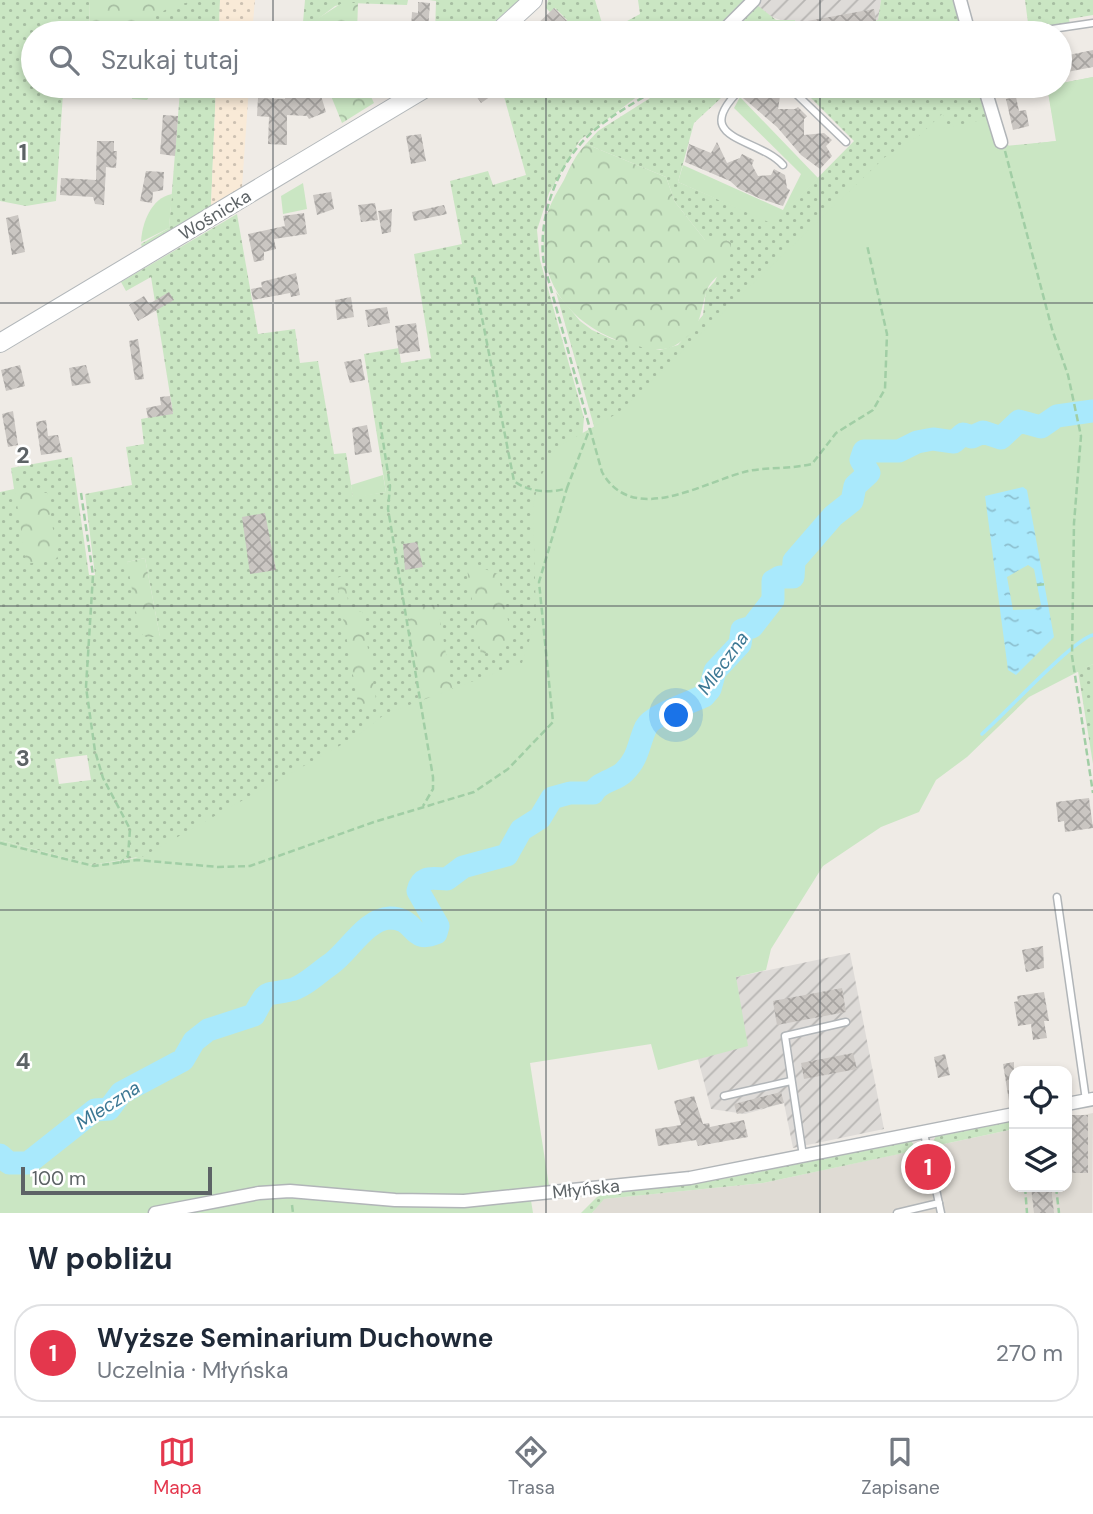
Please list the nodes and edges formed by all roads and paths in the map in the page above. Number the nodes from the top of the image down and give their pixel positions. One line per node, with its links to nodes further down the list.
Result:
1 (533, 0): 4 (street)
2 (754, 0): 5 (street)
3 (960, 0): 6 (street)
4 (510, 21)
5 (735, 21)
6 (966, 21)
7 (1093, 23): 8 (lane)
8 (1072, 26)
9 (409, 98): 19 (street, Wośnicka)
10 (643, 98): 21 (path)
11 (733, 98): 16 (lane)
12 (800, 98): 14 (lane)
13 (987, 98): 15 (street)
14 (846, 142)
15 (1000, 142): 26 (path)
16 (783, 165)
17 (867, 244): 21 (path)
18 (474, 276): 22 (path)
19 (0, 342)
20 (380, 422): 27 (path)
21 (590, 428): 22 (path)
22 (567, 488): 27 (path)
23 (81, 494): 29 (path)
24 (1046, 584): 25 (path)
25 (1037, 585)
26 (1093, 793)
27 (423, 806): 29 (path)
28 (0, 843): 29 (path)
29 (117, 865)
30 (1057, 897): 34 (lane)
31 (846, 1023): 32 (lane)
32 (791, 1081): 33 (lane); 38 (lane)
33 (724, 1097)
34 (1090, 1100): 35 (street)
35 (1072, 1103)
36 (1009, 1115): 37 (street, Młyńska)
37 (924, 1132): 38 (street, Młyńska); 41 (lane)
38 (803, 1156): 42 (street, Młyńska)
39 (1025, 1192): 45 (path)
40 (1057, 1192): 46 (path)
41 (939, 1203): 43 (lane); 44 (lane)
42 (155, 1213)
43 (897, 1213)
44 (941, 1213)
45 (1027, 1213)
46 (1059, 1213)

